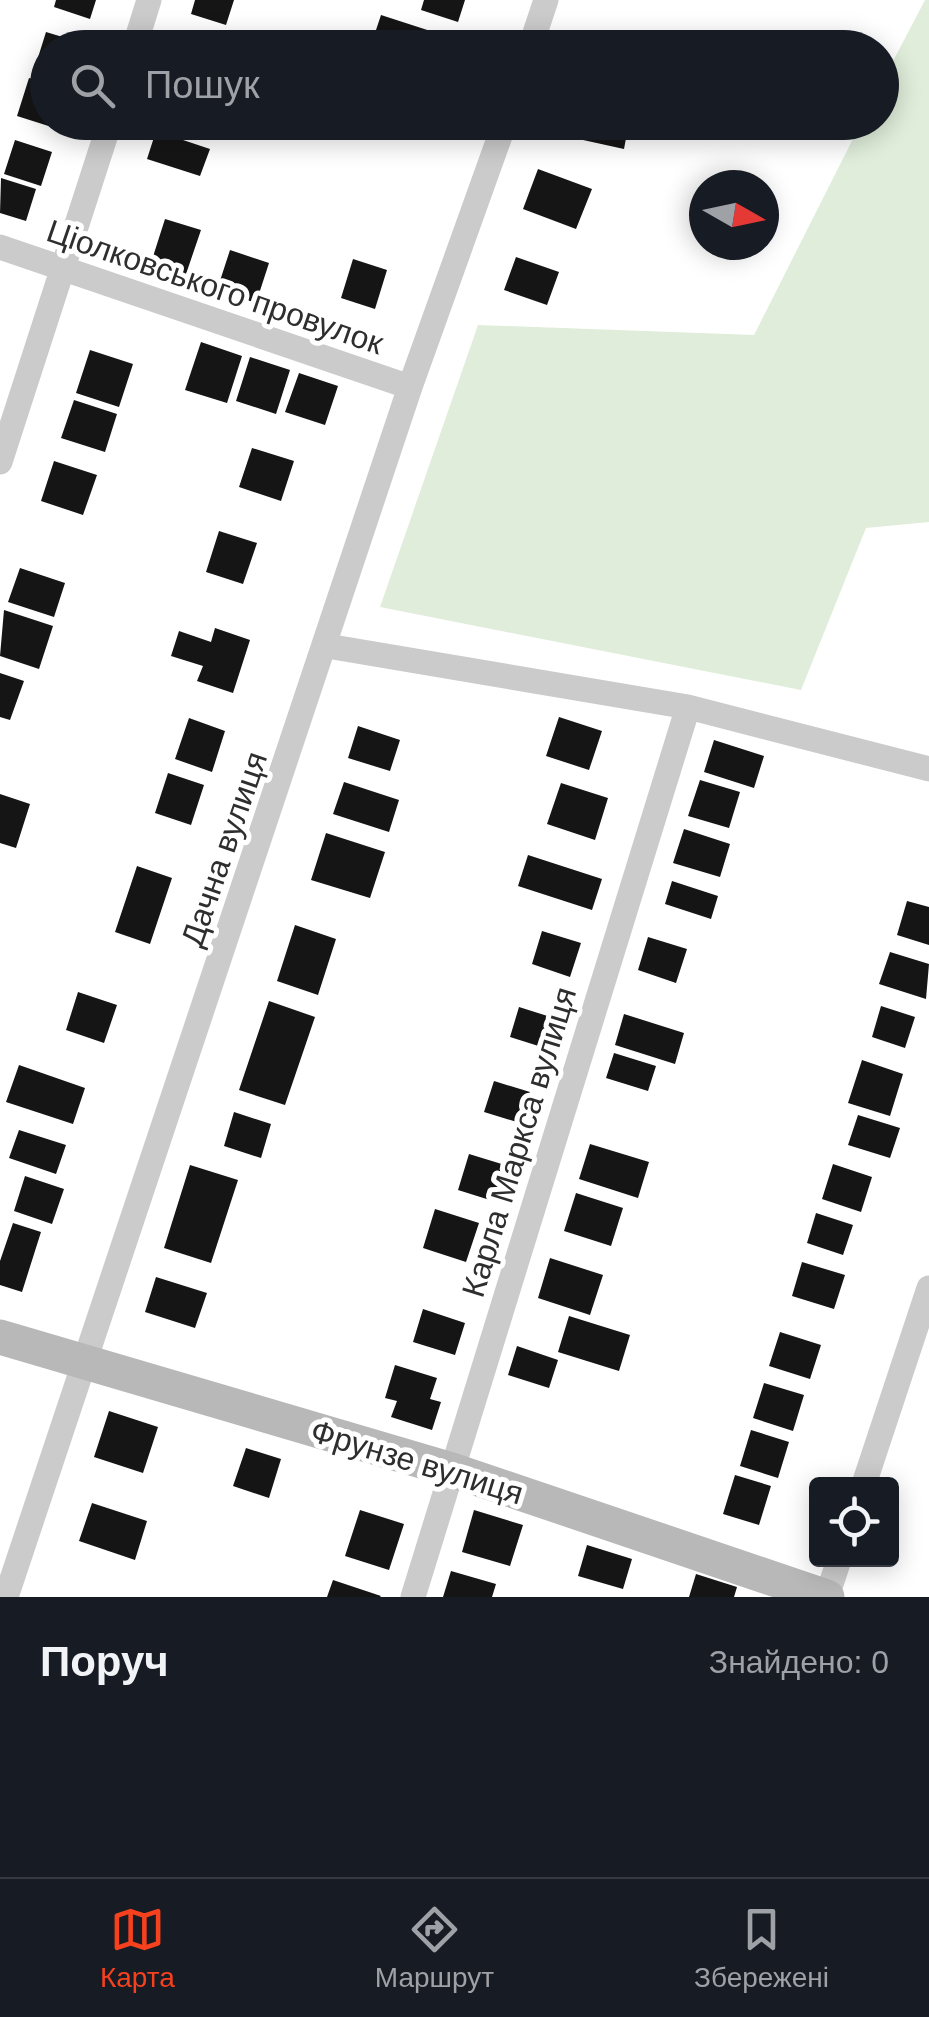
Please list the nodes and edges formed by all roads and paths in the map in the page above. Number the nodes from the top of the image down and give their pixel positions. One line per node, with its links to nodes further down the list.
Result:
1 (149, 0): 3 (street)
2 (546, 0): 4 (street)
3 (140, 30)
4 (536, 30)
5 (104, 140): 8 (street)
6 (498, 140): 9 (street, Дачна вулиця)
7 (0, 247): 8 (street, Ціолковського провулок)
8 (62, 272): 9 (street, Ціолковського провулок); 10 (street)
9 (410, 387): 11 (street, Дачна вулиця)
10 (0, 462)
11 (327, 646): 12 (street); 16 (street, Дачна вулиця)
12 (688, 706): 13 (street); 17 (street, Карла Маркса вулиця)
13 (929, 769)
14 (929, 1288): 18 (street)
15 (0, 1336): 16 (street, Фрунзе вулиця)
16 (86, 1363): 17 (street, Фрунзе вулиця); 20 (street, Дачна вулиця)
17 (452, 1470): 21 (street, Карла Маркса вулиця); 22 (street, Фрунзе вулиця)
18 (866, 1477)
19 (837, 1567): 22 (street)
20 (6, 1597)
21 (413, 1597)
22 (828, 1597)

